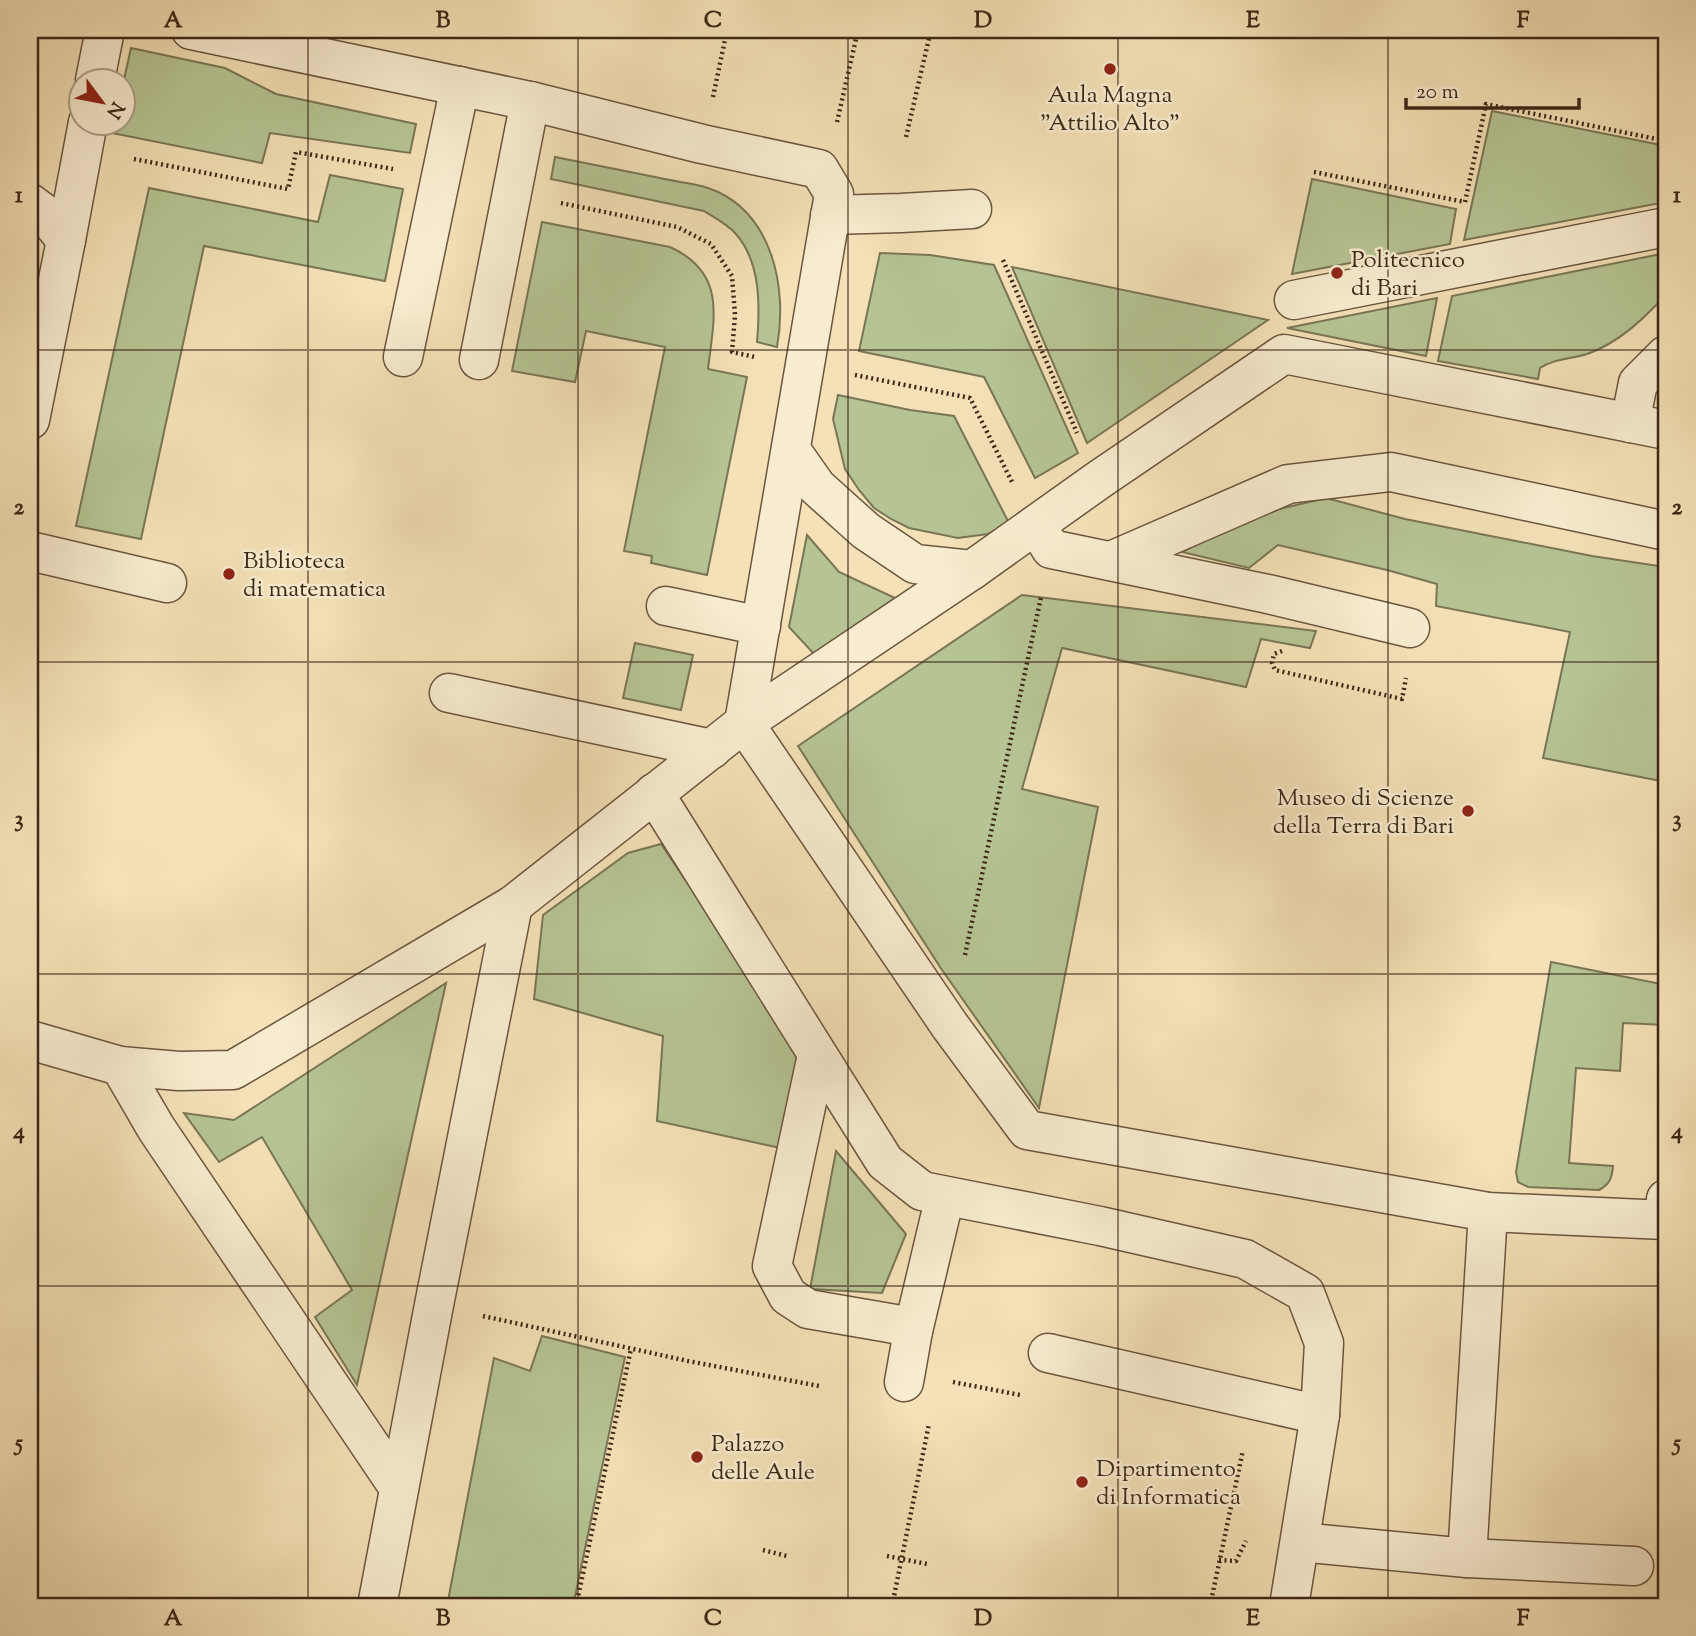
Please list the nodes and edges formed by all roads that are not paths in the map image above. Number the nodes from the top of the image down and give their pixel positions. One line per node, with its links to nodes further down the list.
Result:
1 (105, 30): 3 (street)
2 (191, 30): 4 (street)
3 (98, 66)
4 (460, 86): 5 (street); 14 (street)
5 (530, 101): 9 (street); 15 (street)
6 (85, 136): 11 (street)
7 (30, 203): 11 (street)
8 (972, 209): 9 (street)
9 (830, 215): 18 (street)
10 (1666, 227): 12 (street)
11 (66, 240): 16 (street)
12 (1294, 300)
13 (1666, 355): 17 (street)
14 (403, 357)
15 (479, 360)
16 (30, 420)
17 (1648, 426): 20 (street)
18 (791, 450): 23 (street); 26 (street)
19 (1666, 531): 22 (street)
20 (1044, 537): 22 (street); 23 (street)
21 (30, 551): 24 (street)
22 (1111, 561): 27 (street)
23 (972, 570): 29 (street)
24 (167, 583)
25 (666, 606): 26 (street)
26 (761, 626): 29 (street)
27 (1410, 628)
28 (449, 694): 30 (street)
29 (744, 723): 30 (street); 38 (street)
30 (712, 749): 31 (street)
31 (654, 793): 32 (street); 34 (street)
32 (513, 905): 35 (street); 43 (street)
33 (30, 1040): 35 (street)
34 (817, 1055): 36 (street); 39 (street)
35 (120, 1066): 43 (street)
36 (945, 1196): 39 (street); 42 (street)
37 (1666, 1199): 38 (street)
38 (1488, 1212): 45 (street)
39 (914, 1331): 41 (street)
40 (1048, 1353): 42 (street)
41 (904, 1382)
42 (1320, 1415): 44 (street)
43 (400, 1488): 47 (street)
44 (1300, 1542): 45 (street); 48 (street)
45 (1468, 1558): 46 (street)
46 (1634, 1566)
47 (377, 1606)
48 (1289, 1606)

